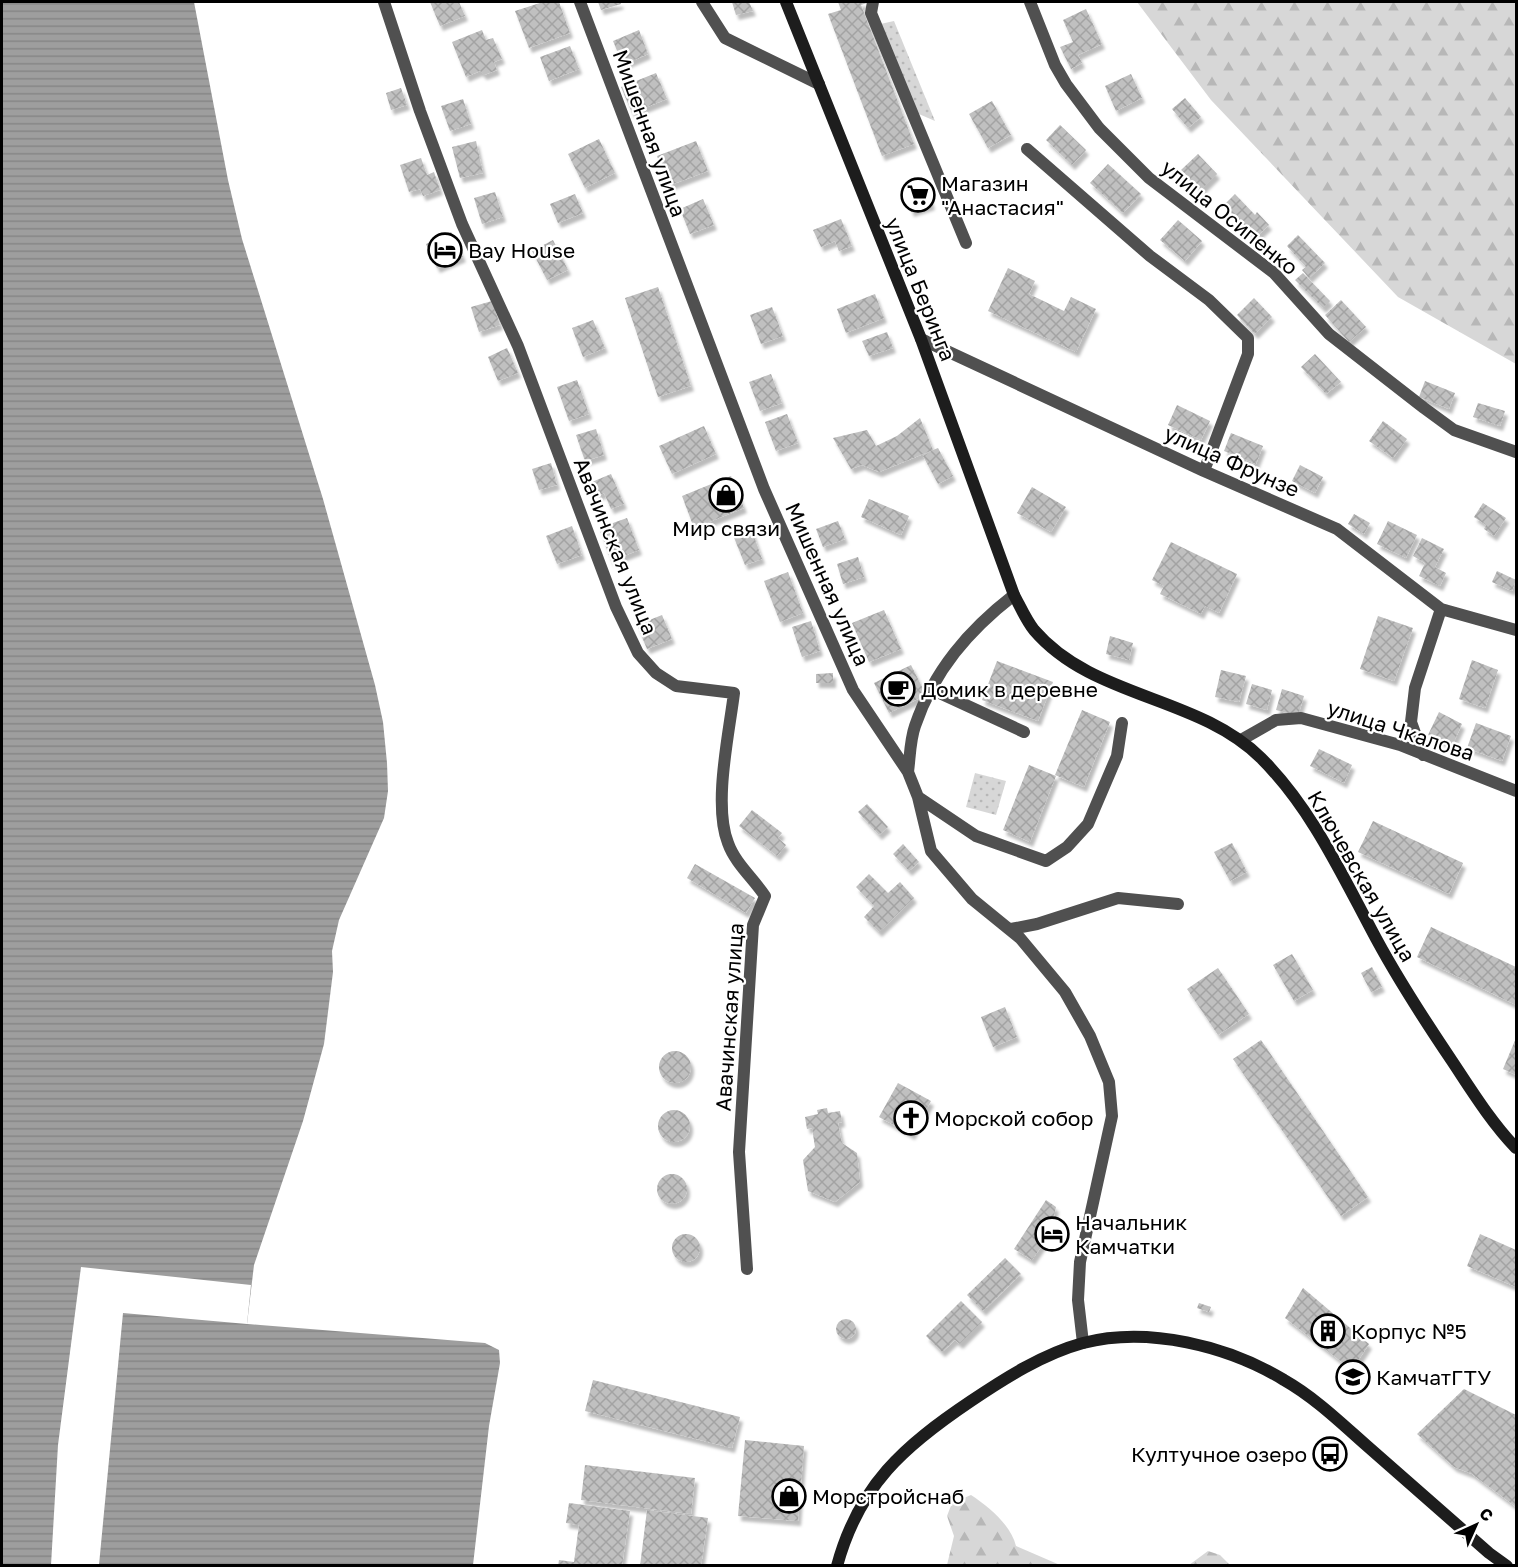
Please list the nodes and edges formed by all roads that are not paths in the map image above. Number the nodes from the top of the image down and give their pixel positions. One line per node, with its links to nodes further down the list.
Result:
1 (384, 2): 27 (street, Авачинская улица)
2 (580, 2): 21 (street, Мишенная улица)
3 (702, 2): 7 (street)
4 (786, 2): 7 (main road, улица Беринга)
5 (873, 2): 9 (street)
6 (1030, 2): 11 (street, улица Осипенко)
7 (819, 84): 10 (main road, улица Беринга)
8 (1027, 149): 12 (street)
9 (966, 243)
10 (921, 339): 12 (street, улица Фрунзе); 13 (main road, улица Беринга)
11 (1516, 452)
12 (1204, 471): 14 (street, улица Фрунзе)
13 (1014, 594): 16 (street); 19 (main road, Ключевская улица)
14 (1442, 609): 15 (street, улица Фрунзе); 20 (street)
15 (1516, 630)
16 (931, 690): 18 (street); 21 (street)
17 (1122, 723): 23 (street)
18 (1024, 732)
19 (1241, 741): 20 (street, улица Чкалова); 26 (main road, Ключевская улица)
20 (1423, 755): 22 (street, улица Чкалова)
21 (908, 772): 23 (street, Мишенная улица)
22 (1516, 791)
23 (918, 796): 25 (street, Мишенная улица)
24 (1178, 904): 25 (street)
25 (1011, 929): 28 (street, Мишенная улица)
26 (1516, 1148)
27 (747, 1269)
28 (1083, 1343): 29 (main road); 30 (main road)
29 (837, 1566)
30 (1508, 1566)

